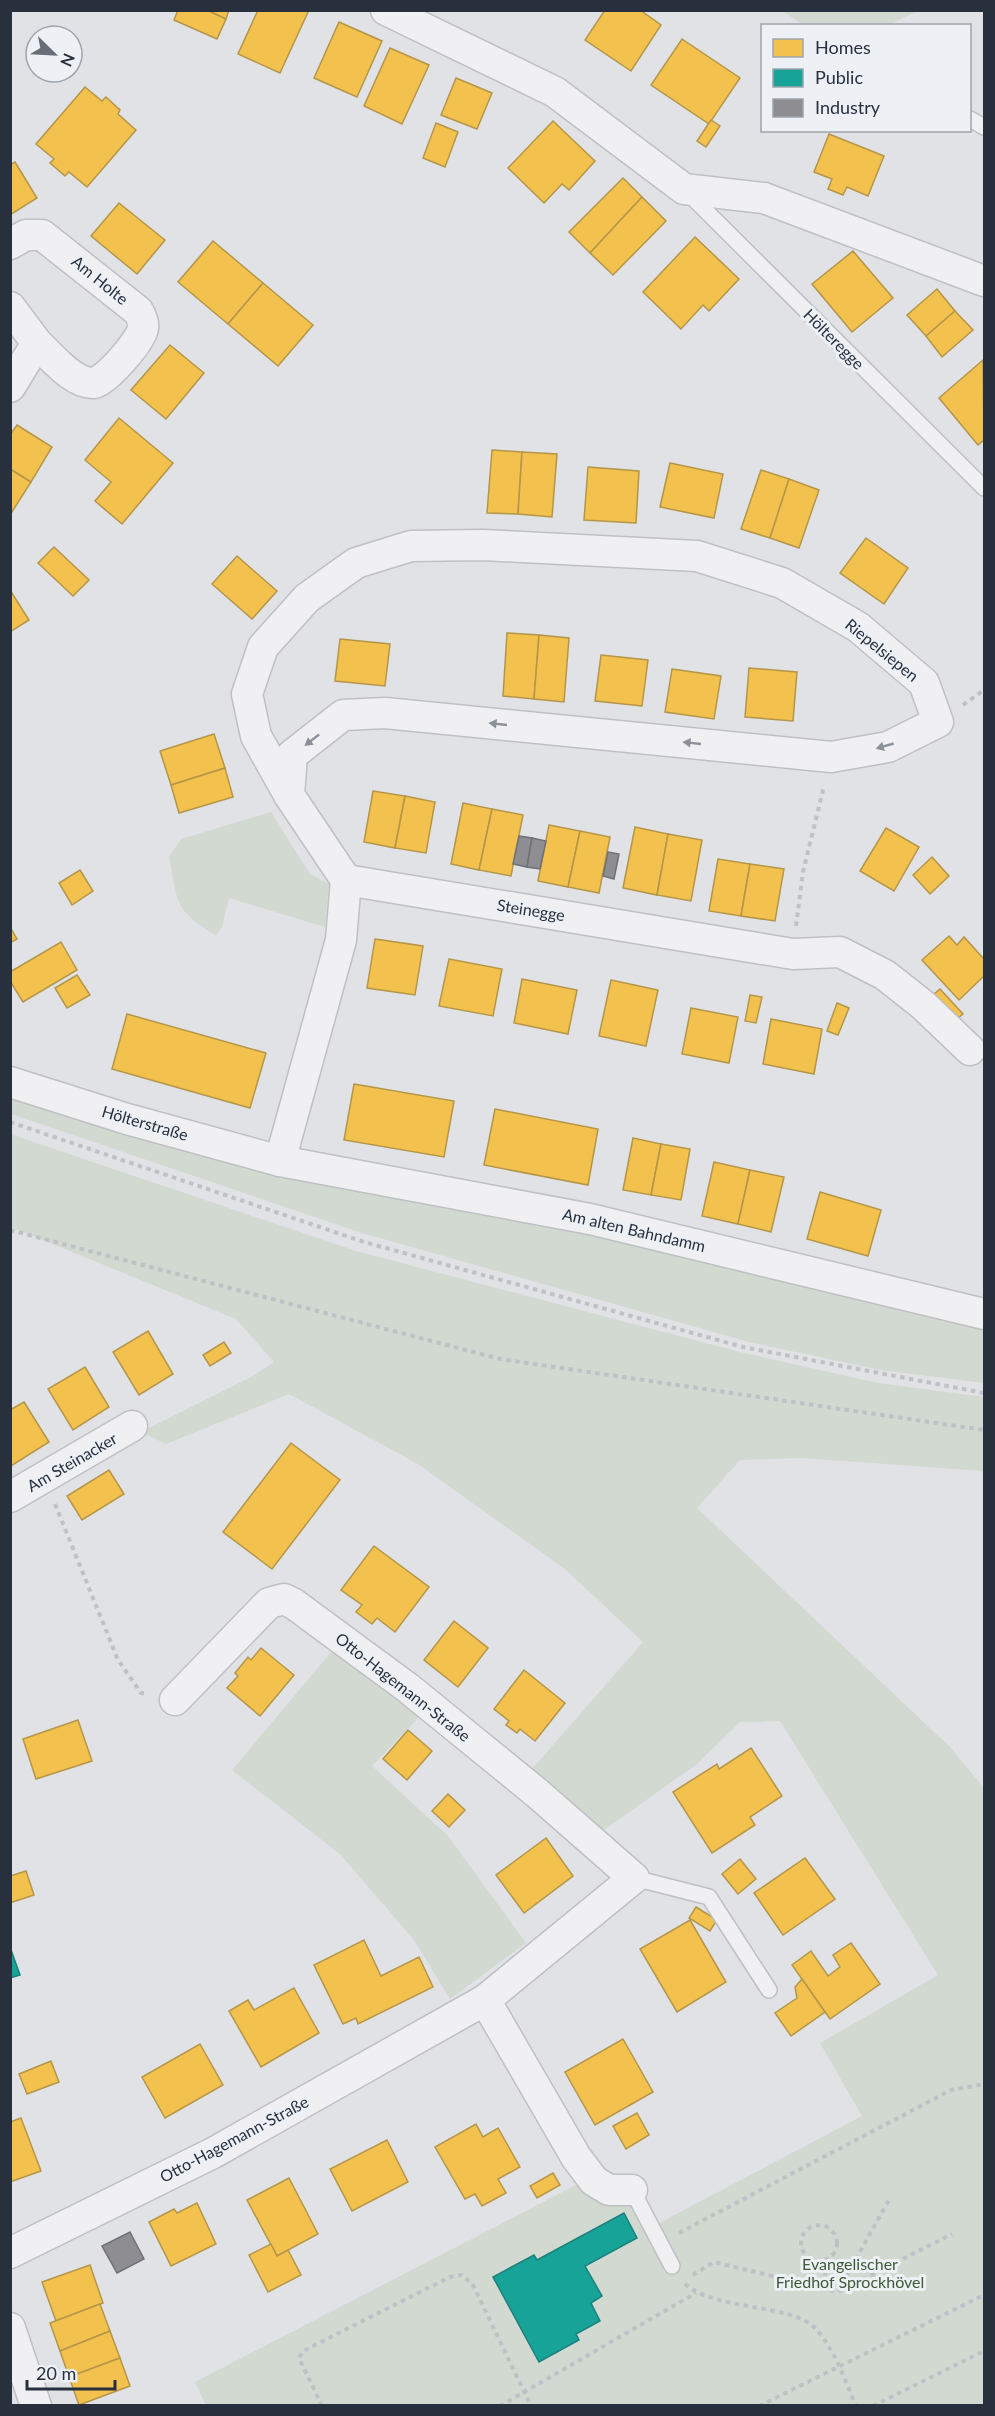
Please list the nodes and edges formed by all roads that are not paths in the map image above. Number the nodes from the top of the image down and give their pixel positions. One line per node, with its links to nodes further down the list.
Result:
1 (386, 10): 2 (street, Hölteregge)
2 (684, 189): 4 (street); 8 (lane, Hölteregge)
3 (10, 244): 6 (street, Am Holte)
4 (984, 281)
5 (10, 307): 6 (street, Am Holte)
6 (37, 343): 7 (street)
7 (10, 387)
8 (984, 488)
9 (289, 795): 9 (street, Riepelsiepen, one-way to 9); 10 (street, Riepelsiepen)
10 (346, 880): 11 (street, Steinegge); 13 (street)
11 (970, 1050)
12 (10, 1082): 13 (street, Hölterstraße)
13 (280, 1161): 14 (street, Am alten Bahndamm)
14 (984, 1314)
15 (132, 1426): 16 (street, Am Steinacker)
16 (10, 1497)
17 (175, 1700): 18 (street, Otto-Hagemann-Straße)
18 (633, 1878): 19 (lane, Otto-Hagemann-Straße); 20 (street, Otto-Hagemann-Straße)
19 (769, 1990)
20 (485, 2000): 21 (street); 22 (street, Otto-Hagemann-Straße)
21 (632, 2190): 23 (lane)
22 (10, 2253)
23 (672, 2266)
24 (10, 2328): 25 (street)
25 (36, 2406)

